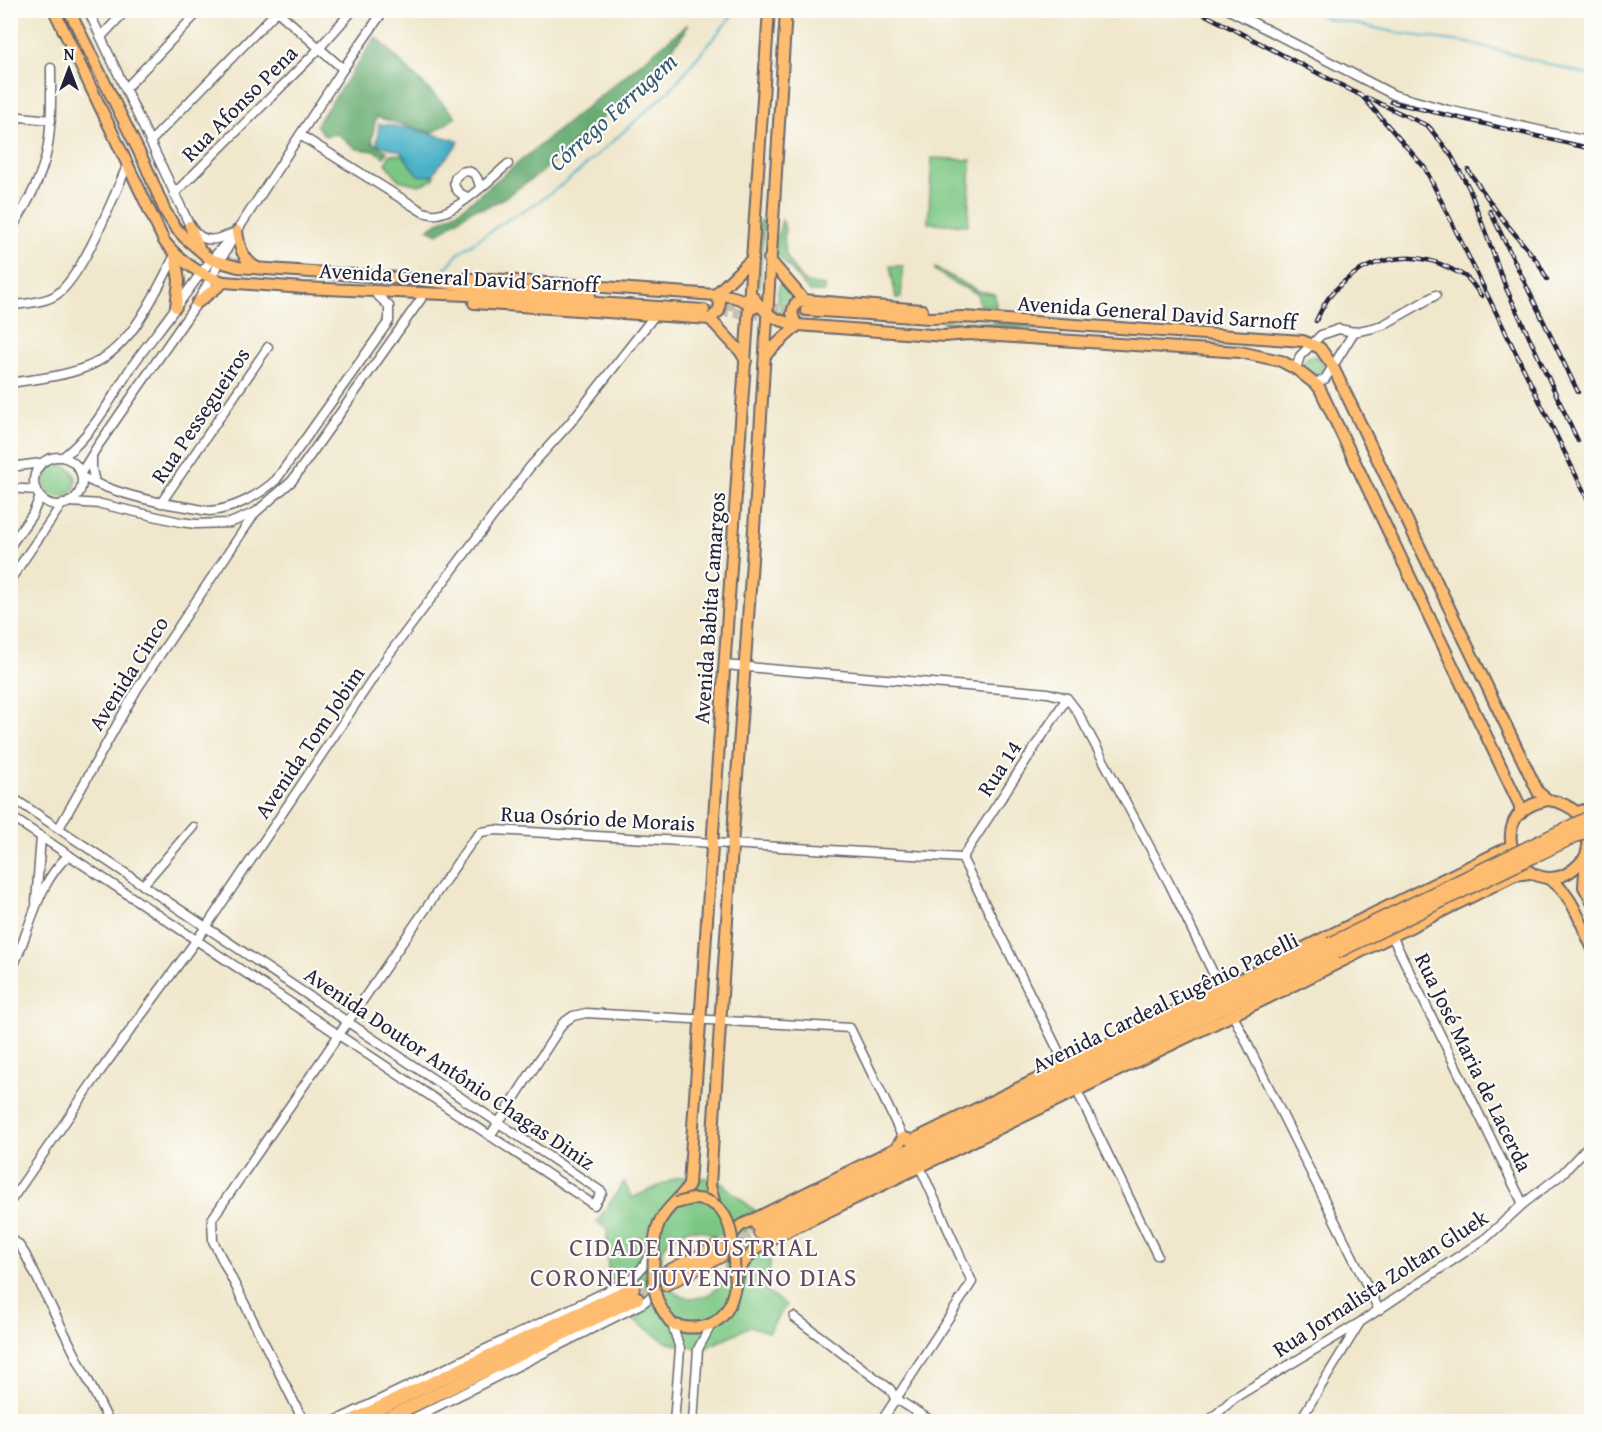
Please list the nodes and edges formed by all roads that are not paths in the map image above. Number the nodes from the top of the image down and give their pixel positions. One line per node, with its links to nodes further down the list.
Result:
1 (54, 10): 25 (main road)
2 (69, 10): 32 (main road)
3 (88, 10): 12 (street)
4 (126, 10): 12 (street)
5 (200, 10): 16 (street)
6 (353, 10): 13 (street, Rua Afonso Pena)
7 (384, 10): 15 (street)
8 (770, 10): 22 (main road, Avenida Babita Camargos)
9 (786, 10): 24 (main road, Avenida Babita Camargos)
10 (1229, 10): 21 (street)
11 (277, 11): 13 (street); 20 (street)
12 (101, 37): 16 (street)
13 (318, 49): 15 (street); 27 (street, Rua Afonso Pena)
14 (51, 68): 18 (street)
15 (342, 69): 19 (street)
16 (126, 88): 20 (street)
17 (10, 117): 18 (street)
18 (51, 120): 30 (street)
19 (300, 135): 28 (street); 31 (street)
20 (150, 142): 27 (street)
21 (1592, 142)
22 (759, 161): 24 (main road); 34 (main road, Avenida Babita Camargos)
23 (508, 164): 26 (street)
24 (775, 164): 35 (main road, Avenida Babita Camargos)
25 (127, 166): 33 (main road); 49 (street)
26 (480, 188): 28 (street); 28 (street)
27 (174, 194): 29 (street)
28 (467, 197)
29 (190, 226): 31 (street); 32 (main road)
30 (10, 231)
31 (237, 231): 36 (street); 37 (main road)
32 (200, 251): 36 (main road)
33 (175, 255): 38 (main road, Avenida General David Sarnoff); 50 (main road); 65 (street)
34 (753, 258): 44 (main road); 46 (main road, Avenida Babita Camargos)
35 (769, 259): 51 (main road); 53 (main road, Avenida Babita Camargos)
36 (216, 261): 37 (main road, Avenida General David Sarnoff); 38 (street); 39 (street)
37 (260, 269): 40 (main road, Avenida General David Sarnoff)
38 (200, 273): 39 (main road, Avenida General David Sarnoff); 50 (street)
39 (212, 278): 41 (main road, Avenida General David Sarnoff); 48 (street)
40 (414, 279): 44 (main road); 52 (main road, Avenida General David Sarnoff)
41 (224, 282): 42 (main road, Avenida General David Sarnoff); 48 (main road)
42 (374, 292): 43 (main road, Avenida General David Sarnoff); 78 (street)
43 (395, 293): 47 (main road); 52 (main road, Avenida General David Sarnoff)
44 (715, 295): 46 (main road); 52 (main road)
45 (1436, 295): 57 (street)
46 (750, 298): 53 (main road); 56 (main road); 62 (main road, Avenida Babita Camargos)
47 (421, 299): 54 (main road); 79 (street)
48 (197, 303): 67 (street)
49 (10, 306)
50 (176, 307): 68 (street)
51 (806, 310): 55 (main road); 58 (main road, Avenida General David Sarnoff); 59 (main road, Avenida General David Sarnoff)
52 (706, 311): 54 (main road); 62 (main road)
53 (766, 314): 55 (main road, Avenida General David Sarnoff); 56 (main road, Avenida Babita Camargos)
54 (656, 315): 114 (street, Avenida Tom Jobim)
55 (798, 325): 58 (main road, Avenida General David Sarnoff); 61 (main road)
56 (765, 326): 61 (main road, Avenida Babita Camargos)
57 (1354, 332): 59 (street); 63 (street)
58 (968, 334): 64 (main road, Avenida General David Sarnoff)
59 (1313, 344): 63 (main road, Avenida General David Sarnoff); 64 (street)
60 (268, 347): 78 (street, Rua Pessegueiros)
61 (765, 355): 88 (main road, Avenida Babita Camargos)
62 (746, 362): 87 (main road, Avenida Babita Camargos)
63 (1332, 365): 66 (street); 72 (main road, Avenida General David Sarnoff)
64 (1296, 369): 66 (main road, Avenida General David Sarnoff)
65 (10, 383)
66 (1316, 383): 75 (main road, Avenida General David Sarnoff)
67 (92, 455): 71 (street); 73 (street)
68 (63, 457): 69 (street); 71 (street)
69 (41, 463): 70 (street); 76 (street)
70 (10, 467)
71 (82, 475): 73 (street); 77 (street)
72 (1386, 479): 75 (main road); 84 (main road, Avenida General David Sarnoff)
73 (95, 483): 78 (street)
74 (10, 488): 76 (street)
75 (1367, 489): 85 (main road, Avenida General David Sarnoff)
76 (38, 493): 77 (street); 82 (street)
77 (66, 503): 80 (street); 83 (street)
78 (161, 503)
79 (256, 512): 80 (street); 81 (street, Avenida Cinco)
80 (230, 523): 81 (street)
81 (235, 542): 99 (street, Avenida Cinco)
82 (10, 546)
83 (10, 580)
84 (1464, 642): 85 (main road); 86 (main road, Avenida General David Sarnoff)
85 (1445, 651): 89 (main road, Avenida General David Sarnoff)
86 (1472, 658): 89 (main road); 92 (main road, Avenida General David Sarnoff)
87 (724, 665): 88 (street); 103 (main road, Avenida Babita Camargos)
88 (744, 667): 90 (street); 104 (main road, Avenida Babita Camargos)
89 (1454, 670): 95 (main road, Avenida General David Sarnoff)
90 (1066, 698): 108 (street, Rua 14); 121 (street)
91 (10, 796): 99 (street, Avenida Doutor Antônio Chagas Diniz)
92 (1548, 800): 94 (main road); 95 (main road)
93 (1592, 808): 94 (main road)
94 (1577, 812): 102 (main road)
95 (1520, 814): 105 (main road)
96 (10, 816): 101 (street, Avenida Doutor Antônio Chagas Diniz)
97 (1592, 816): 118 (highway, Avenida Cardeal Eugênio Pacelli, bridge)
98 (194, 827): 111 (street)
99 (59, 828): 111 (street, Avenida Doutor Antônio Chagas Diniz)
100 (1592, 828): 118 (highway, Avenida Cardeal Eugênio Pacelli, bridge)
101 (42, 837): 106 (street, Avenida Doutor Antônio Chagas Diniz); 113 (street)
102 (1590, 841): 107 (main road)
103 (713, 843): 104 (street, Rua Osório de Morais); 125 (main road, Avenida Babita Camargos); 127 (street, Rua Osório de Morais)
104 (733, 844): 108 (street, Rua Osório de Morais); 126 (main road, Avenida Babita Camargos)
105 (1511, 846): 109 (main road); 121 (main road, Avenida Cardeal Eugênio Pacelli)
106 (69, 855): 113 (street); 116 (street, Avenida Doutor Antônio Chagas Diniz)
107 (1586, 856): 110 (main road); 112 (main road)
108 (962, 858): 129 (street)
109 (1530, 873): 110 (main road); 115 (main road, Avenida Cardeal Eugênio Pacelli)
110 (1545, 878): 117 (main road)
111 (143, 885): 114 (street, Avenida Doutor Antônio Chagas Diniz)
112 (1592, 902)
113 (36, 906): 119 (street)
114 (206, 927): 116 (street, Avenida Tom Jobim); 127 (street, Avenida Doutor Antônio Chagas Diniz)
115 (1392, 936): 122 (main road, Avenida Cardeal Eugênio Pacelli); 139 (street, Rua José Maria de Lacerda)
116 (196, 940): 128 (street, Avenida Doutor Antônio Chagas Diniz); 136 (street, Avenida Tom Jobim)
117 (1592, 947)
118 (1333, 949): 120 (highway, Avenida Cardeal Eugênio Pacelli); 124 (highway, Avenida Cardeal Eugênio Pacelli)
119 (10, 973)
120 (1265, 977): 121 (highway); 124 (highway, Avenida Cardeal Eugênio Pacelli)
121 (1221, 989): 129 (main road, Avenida Cardeal Eugênio Pacelli)
122 (1286, 989): 123 (main road, Avenida Cardeal Eugênio Pacelli); 124 (highway)
123 (1233, 1015): 130 (main road, Avenida Cardeal Eugênio Pacelli); 148 (street)
124 (1202, 1018)
125 (701, 1019): 126 (street); 131 (street); 137 (main road, Avenida Babita Camargos)
126 (720, 1020): 133 (street); 138 (main road, Avenida Babita Camargos)
127 (349, 1021): 128 (street, Rua Osório de Morais); 131 (street, Avenida Doutor Antônio Chagas Diniz)
128 (339, 1035): 132 (street, Avenida Doutor Antônio Chagas Diniz); 155 (street, Rua Osório de Morais)
129 (1065, 1064): 133 (main road, Avenida Cardeal Eugênio Pacelli)
130 (1077, 1091): 135 (main road, Avenida Cardeal Eugênio Pacelli); 144 (street)
131 (498, 1124): 132 (street); 132 (street, Avenida Doutor Antônio Chagas Diniz)
132 (490, 1136)
133 (903, 1137): 140 (main road, Avenida Cardeal Eugênio Pacelli)
134 (1592, 1142): 139 (street, Rua Jornalista Zoltan Gluek)
135 (920, 1167): 146 (main road, Avenida Cardeal Eugênio Pacelli); 153 (street)
136 (10, 1202)
137 (676, 1203): 138 (main road, bridge); 142 (main road)
138 (715, 1204): 140 (main road, bridge)
139 (1523, 1204): 148 (street, Rua Jornalista Zoltan Gluek)
140 (732, 1235): 146 (main road, bridge)
141 (10, 1238): 154 (street)
142 (654, 1242): 147 (main road, bridge); 156 (street)
143 (719, 1252): 145 (highway)
144 (1157, 1255)
145 (665, 1278)
146 (735, 1284): 152 (main road)
147 (654, 1294): 151 (main road, bridge); 159 (street)
148 (1379, 1310): 150 (street, Rua Jornalista Zoltan Gluek)
149 (794, 1317): 153 (street)
150 (1359, 1323): 164 (street, Rua Jornalista Zoltan Gluek); 165 (street)
151 (672, 1324): 152 (main road); 160 (street)
152 (711, 1325): 161 (street)
153 (895, 1398): 162 (street); 163 (street)
154 (109, 1422)
155 (304, 1422)
156 (333, 1422)
157 (350, 1422): 158 (highway)
158 (379, 1422)
159 (406, 1422)
160 (674, 1422)
161 (693, 1422)
162 (881, 1422)
163 (933, 1422)
164 (1208, 1422)
165 (1299, 1422)

